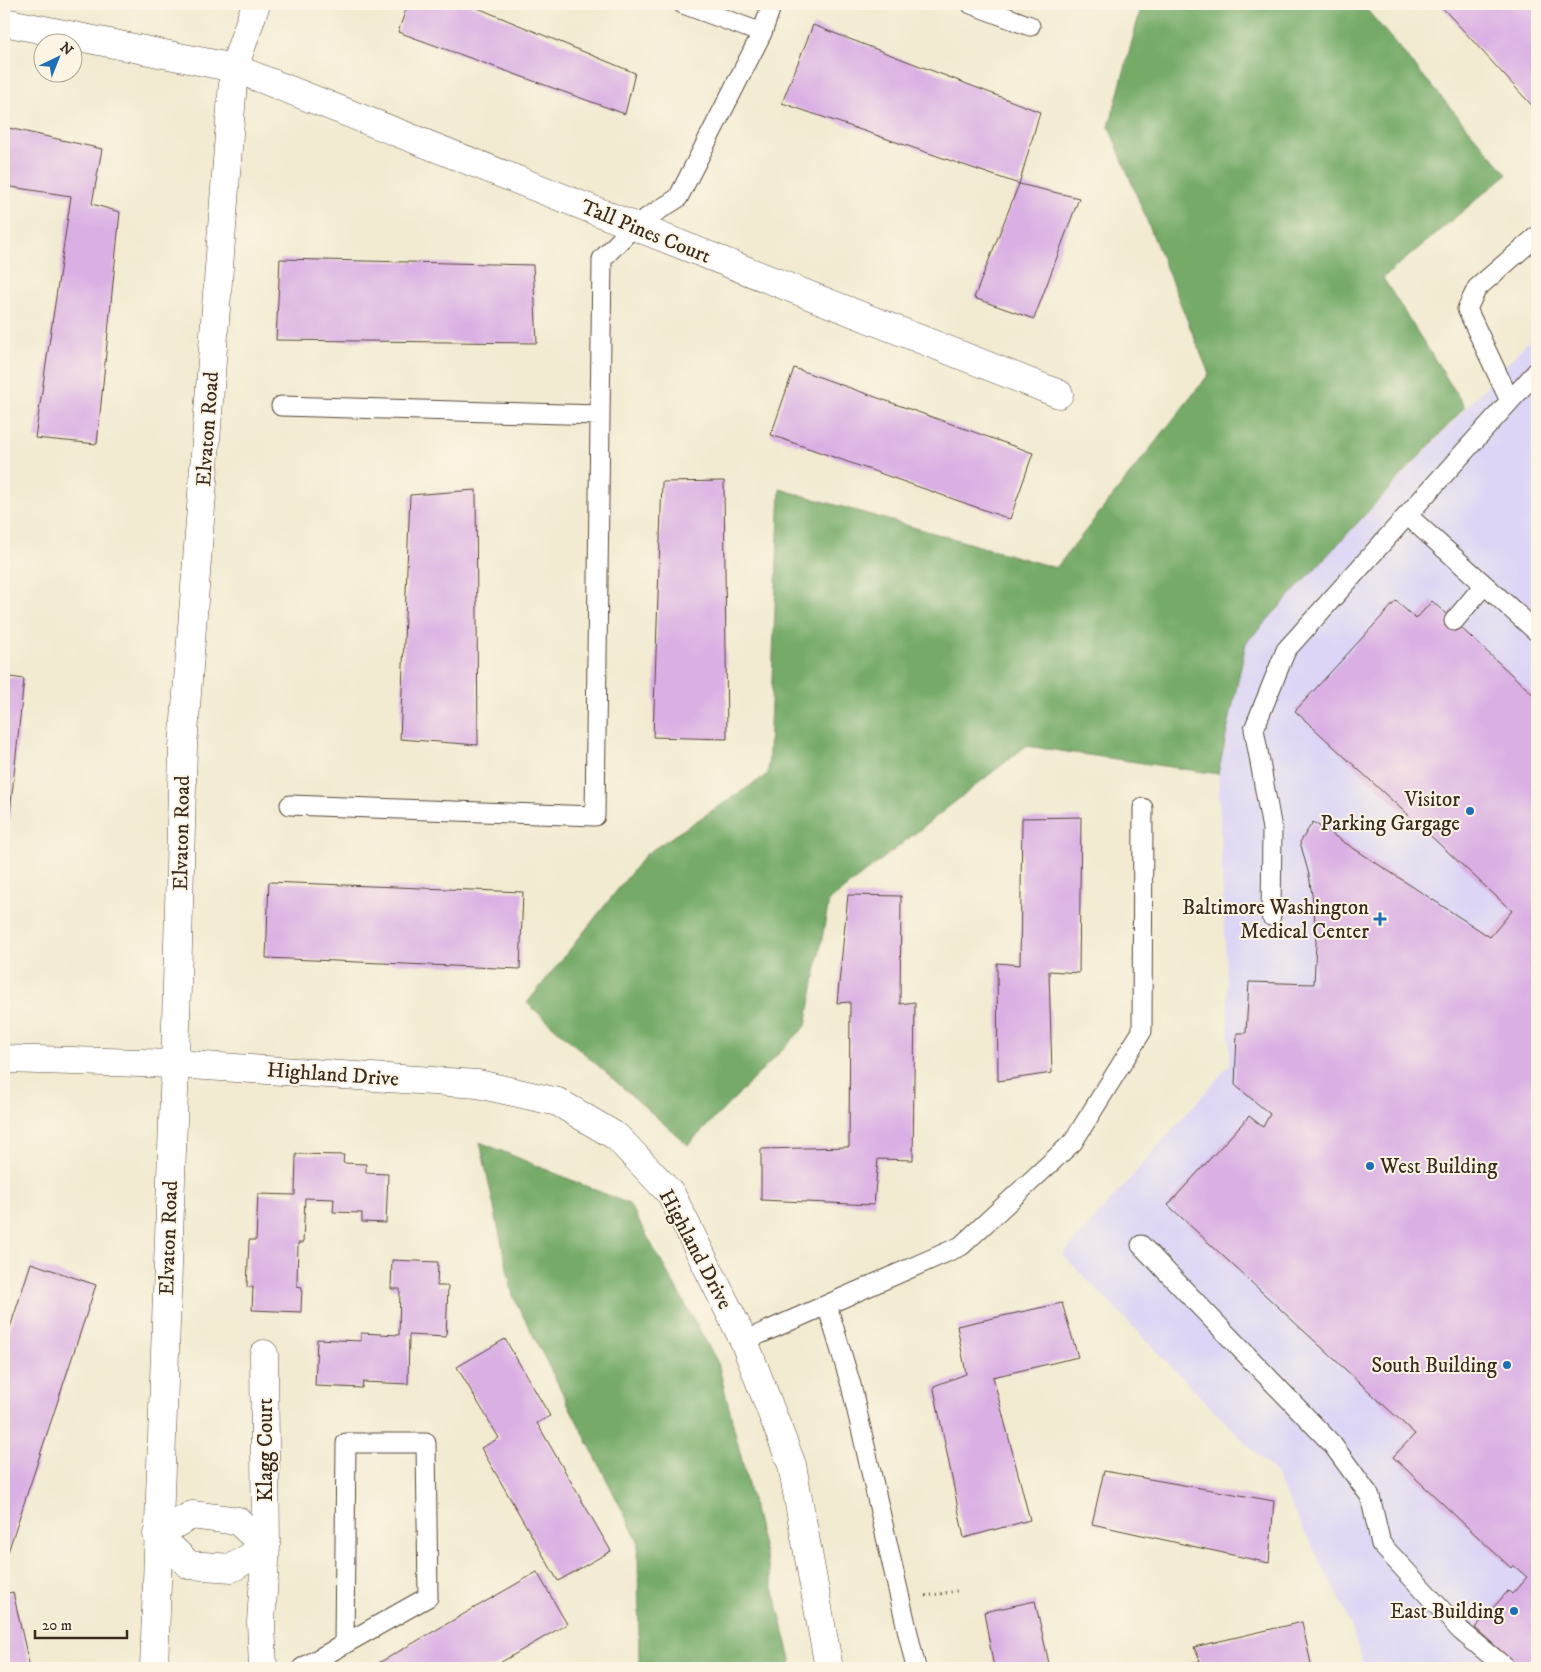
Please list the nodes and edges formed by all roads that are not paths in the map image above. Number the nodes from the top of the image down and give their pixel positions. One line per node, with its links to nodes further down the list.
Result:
1 (256, 4): 8 (street, Elvaton Road)
2 (683, 4): 7 (lane)
3 (772, 4): 7 (lane)
4 (971, 4): 6 (lane)
5 (4, 22): 8 (street, Tall Pines Court)
6 (1030, 26)
7 (762, 33): 9 (lane)
8 (234, 68): 9 (street, Tall Pines Court); 24 (street, Elvaton Road)
9 (634, 226): 12 (street, Tall Pines Court); 15 (lane)
10 (1537, 236): 13 (lane)
11 (1537, 371): 13 (lane)
12 (1059, 394)
13 (1510, 401): 16 (lane)
14 (281, 406): 15 (lane)
15 (600, 414): 20 (lane)
16 (1407, 516): 17 (lane); 22 (lane)
17 (1484, 584): 18 (lane); 19 (lane)
18 (1454, 621)
19 (1537, 632)
20 (290, 804)
21 (1144, 808): 26 (lane)
22 (1271, 916)
23 (4, 1059): 24 (street, Highland Drive)
24 (175, 1064): 27 (street, Highland Drive); 29 (street, Elvaton Road)
25 (1141, 1245): 37 (lane)
26 (827, 1304): 27 (lane); 36 (lane)
27 (744, 1341): 35 (street, Highland Drive)
28 (264, 1354): 30 (street, Klagg Court)
29 (158, 1534): 30 (street); 30 (street); 32 (street, Elvaton Road)
30 (266, 1547): 33 (street, Klagg Court)
31 (344, 1644): 31 (lane); 34 (lane)
32 (154, 1668)
33 (263, 1668)
34 (302, 1668)
35 (829, 1668)
36 (916, 1668)
37 (1506, 1668)

